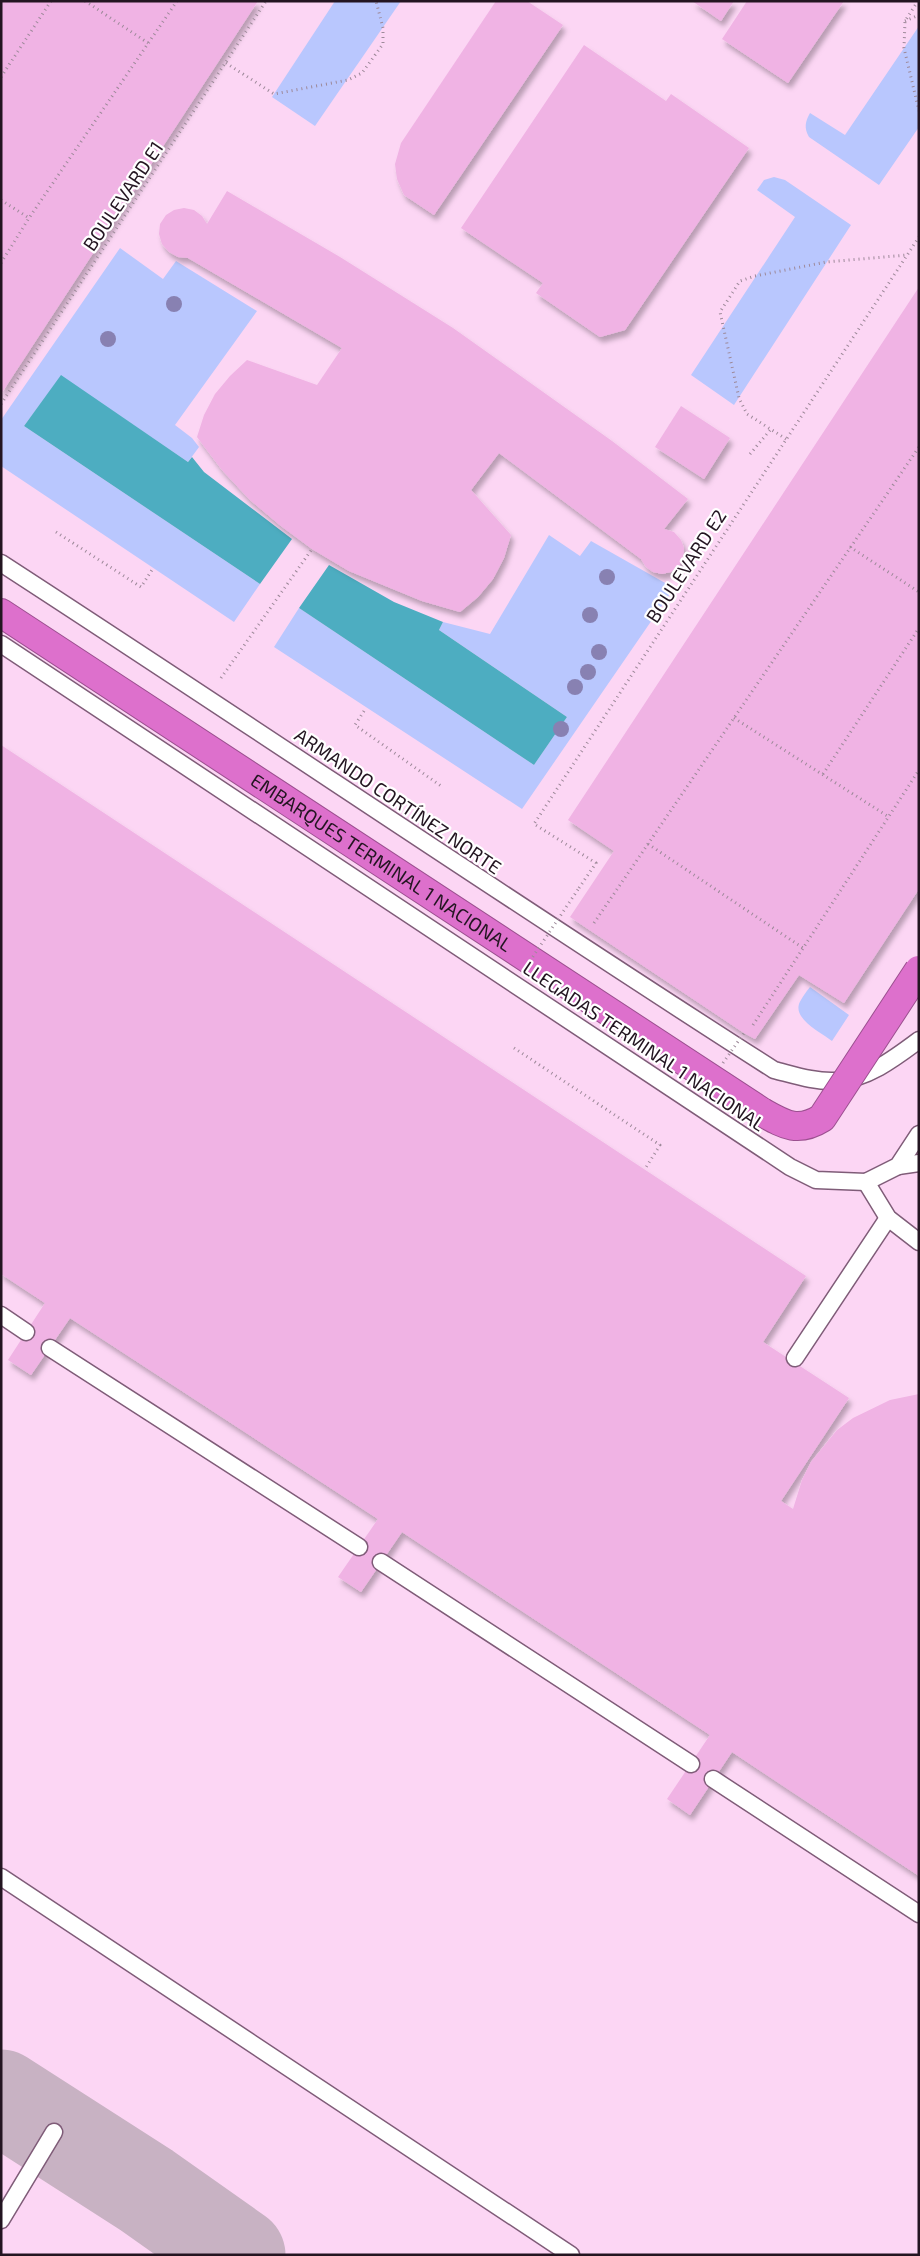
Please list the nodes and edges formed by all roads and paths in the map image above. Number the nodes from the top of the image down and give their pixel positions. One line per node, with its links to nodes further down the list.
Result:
1 (52, 1): 11 (path)
2 (85, 1): 9 (path)
3 (177, 1): 9 (path)
4 (266, 1): 10 (path, BOULEVARD E1)
5 (376, 1): 10 (path)
6 (918, 1): 8 (path)
7 (919, 15): 8 (path)
8 (905, 21): 12 (path)
9 (148, 43): 14 (path)
10 (226, 63): 18 (path, BOULEVARD E1)
11 (1, 77)
12 (919, 111)
13 (1, 200): 14 (path)
14 (29, 218): 17 (path)
15 (919, 237): 16 (path, BOULEVARD E2)
16 (907, 255): 19 (path); 20 (path, BOULEVARD E2)
17 (1, 263)
18 (1, 404)
19 (771, 429): 20 (path); 22 (path)
20 (786, 439): 42 (path, BOULEVARD E2, bridge)
21 (919, 447): 24 (path)
22 (750, 454)
23 (56, 532): 27 (path)
24 (850, 547): 28 (path); 34 (path)
25 (312, 550): 32 (path)
26 (1, 563): 32 (lane, ARMANDO CORTÍNEZ NORTE)
27 (152, 570)
28 (919, 592)
29 (1, 613): 42 (highway, EMBARQUES TERMINAL 1 NACIONAL)
30 (919, 628): 36 (path)
31 (1, 644): 51 (lane, LLEGADAS TERMINAL 1 NACIONAL)
32 (207, 697): 44 (lane, ARMANDO CORTÍNEZ NORTE)
33 (364, 711): 37 (path)
34 (734, 718): 36 (path); 39 (path)
35 (919, 770): 38 (path)
36 (823, 774): 38 (path)
37 (441, 786)
38 (889, 817): 41 (path)
39 (648, 844): 40 (path); 41 (path)
40 (591, 927)
41 (803, 948): 46 (path, bridge)
42 (530, 961): 43 (highway, EMBARQUES TERMINAL 1 NACIONAL, bridge)
43 (919, 970)
44 (919, 1040)
45 (514, 1048): 50 (path)
46 (723, 1063)
47 (919, 1134): 49 (lane)
48 (919, 1163): 49 (lane)
49 (898, 1166): 51 (lane)
50 (645, 1169)
51 (866, 1182): 52 (lane)
52 (888, 1218): 53 (lane); 57 (lane)
53 (919, 1242)
54 (1, 1315): 55 (lane)
55 (26, 1332)
56 (50, 1348): 58 (lane)
57 (796, 1358)
58 (359, 1547)
59 (381, 1562): 60 (lane)
60 (691, 1764)
61 (713, 1779): 63 (lane)
62 (1, 1877): 66 (lane)
63 (919, 1914)
64 (54, 2132): 65 (lane)
65 (1, 2220)
66 (571, 2255)

